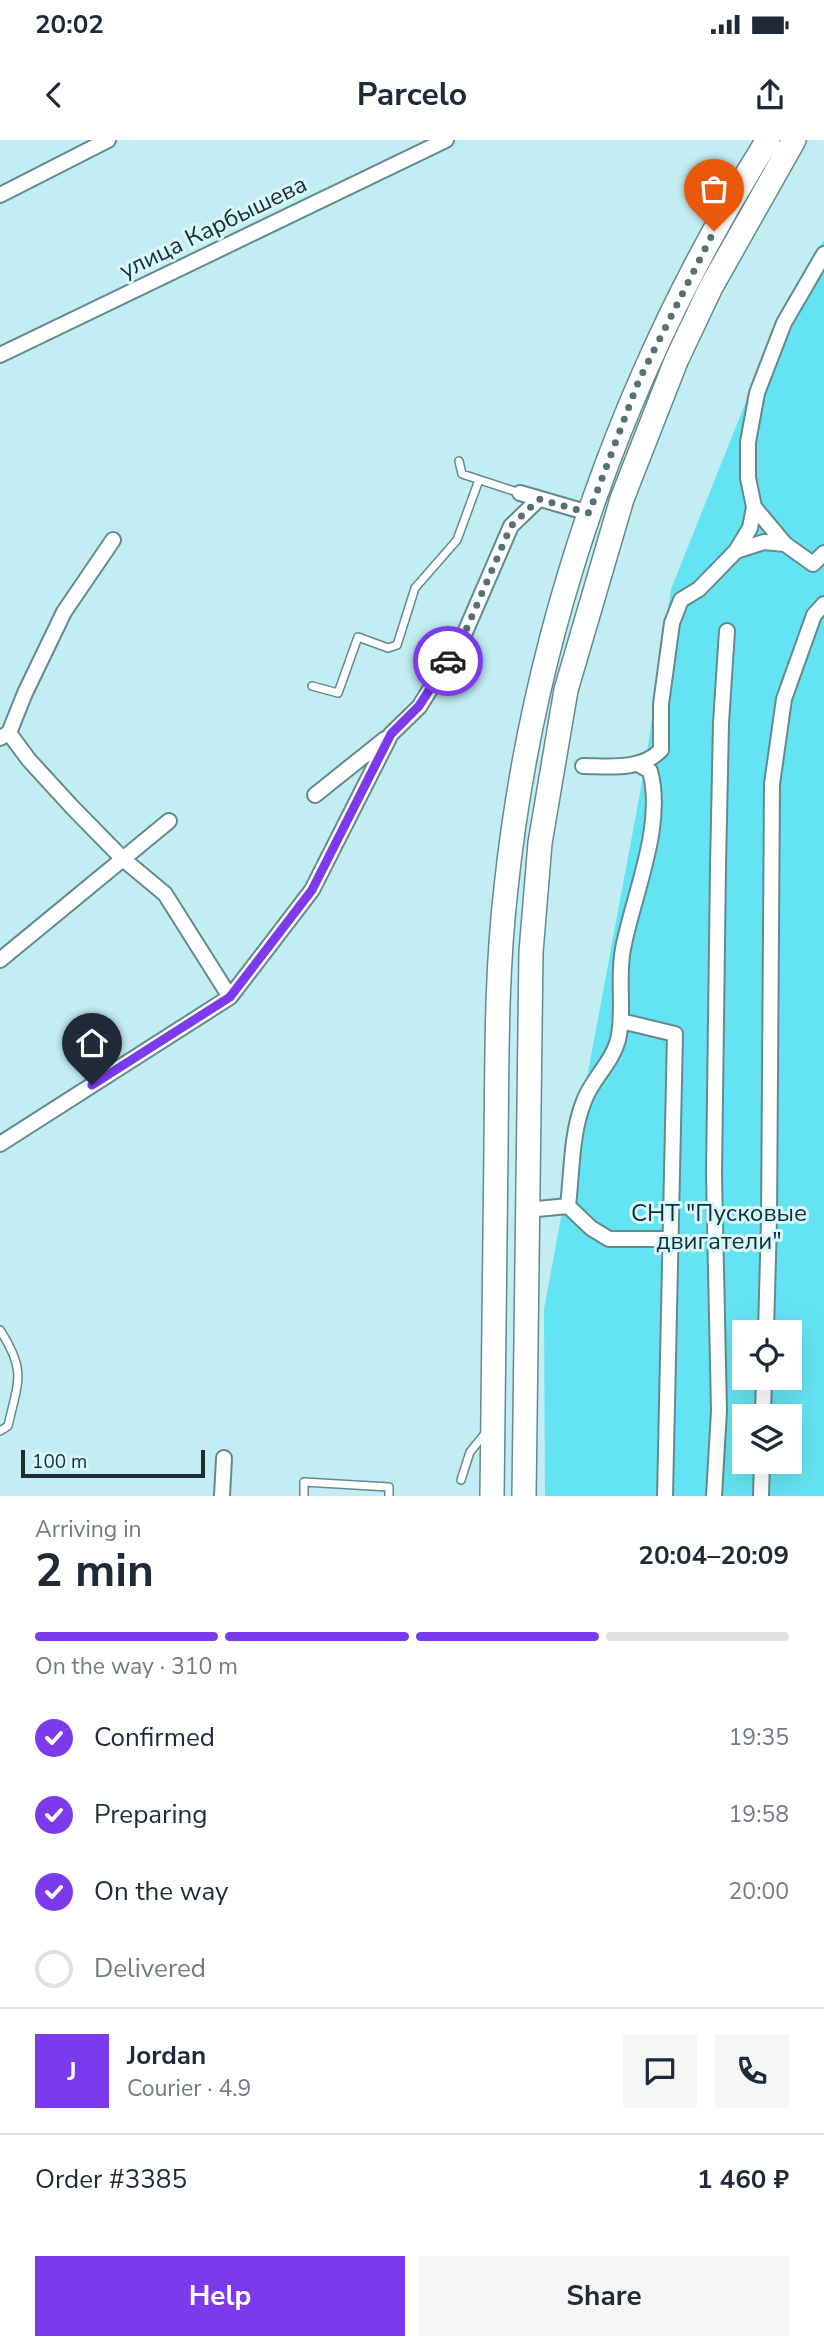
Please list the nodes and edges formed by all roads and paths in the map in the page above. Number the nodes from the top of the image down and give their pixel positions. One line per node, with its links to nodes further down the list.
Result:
1 (108, 140): 5 (street)
2 (446, 140): 7 (street, улица Карбышева)
3 (768, 140): 13 (highway)
4 (794, 140): 33 (highway)
5 (0, 195)
6 (824, 254): 12 (street)
7 (0, 355)
8 (459, 461): 9 (lane)
9 (479, 480): 10 (lane); 20 (lane)
10 (520, 493): 11 (street)
11 (539, 499): 13 (street); 21 (street)
12 (754, 507): 15 (street); 16 (street)
13 (589, 513): 37 (highway)
14 (113, 540): 22 (street)
15 (786, 544): 16 (street); 17 (street)
16 (736, 551): 23 (street)
17 (820, 563)
18 (824, 604): 35 (street)
19 (727, 631): 48 (street)
20 (312, 687)
21 (391, 734): 25 (street); 29 (street)
22 (4, 735): 27 (street)
23 (639, 764): 24 (street); 30 (street)
24 (583, 766)
25 (315, 795)
26 (169, 821): 27 (street)
27 (123, 859): 28 (street); 29 (street)
28 (0, 960)
29 (230, 997): 31 (street)
30 (621, 1021): 32 (street); 34 (street)
31 (0, 1144)
32 (568, 1206): 33 (street); 34 (street)
33 (527, 1210): 46 (highway)
34 (671, 1239): 47 (street)
35 (766, 1320)
36 (0, 1332): 38 (lane)
37 (493, 1425): 41 (lane); 45 (highway)
38 (0, 1431)
39 (224, 1458): 42 (street)
40 (762, 1474): 49 (street)
41 (461, 1480)
42 (222, 1496)
43 (304, 1496): 44 (lane)
44 (388, 1496)
45 (492, 1496)
46 (524, 1496)
47 (665, 1496)
48 (714, 1496)
49 (761, 1496)

